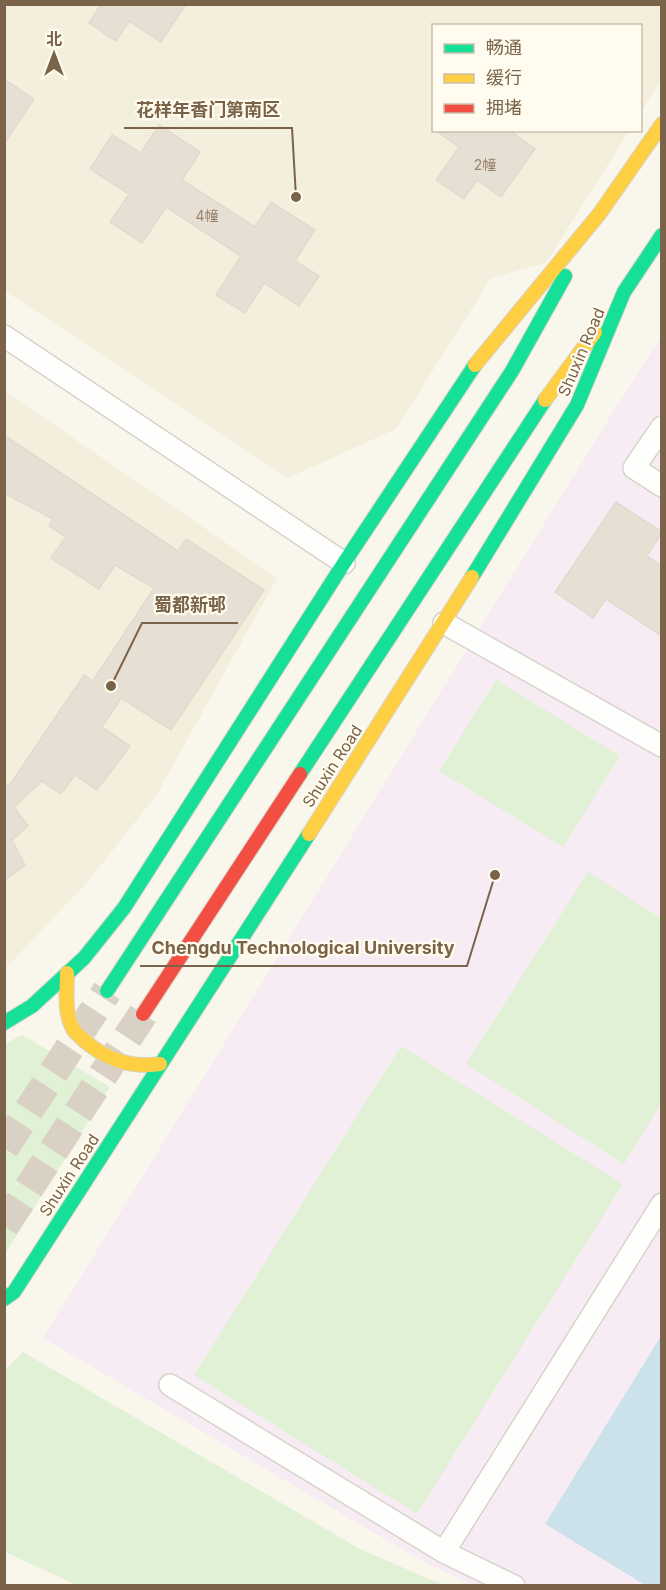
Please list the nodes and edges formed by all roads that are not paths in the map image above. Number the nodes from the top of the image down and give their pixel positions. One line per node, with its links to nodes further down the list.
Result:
1 (662, 124): 2 (main road)
2 (600, 213): 8 (main road); 12 (main road)
3 (662, 235): 4 (main road, Shuxin Road)
4 (624, 292): 9 (main road, Shuxin Road); 13 (main road)
5 (4, 336): 8 (street)
6 (662, 427): 7 (street)
7 (662, 486)
8 (344, 563): 11 (main road)
9 (444, 623): 10 (street); 15 (main road, Shuxin Road)
10 (662, 746)
11 (67, 973): 14 (main road); 15 (main road)
12 (107, 992)
13 (143, 1014)
14 (4, 1023)
15 (160, 1064): 17 (main road, Shuxin Road)
16 (662, 1204): 19 (street)
17 (4, 1299)
18 (170, 1385): 19 (street)
19 (444, 1552): 20 (street)
20 (514, 1586)

